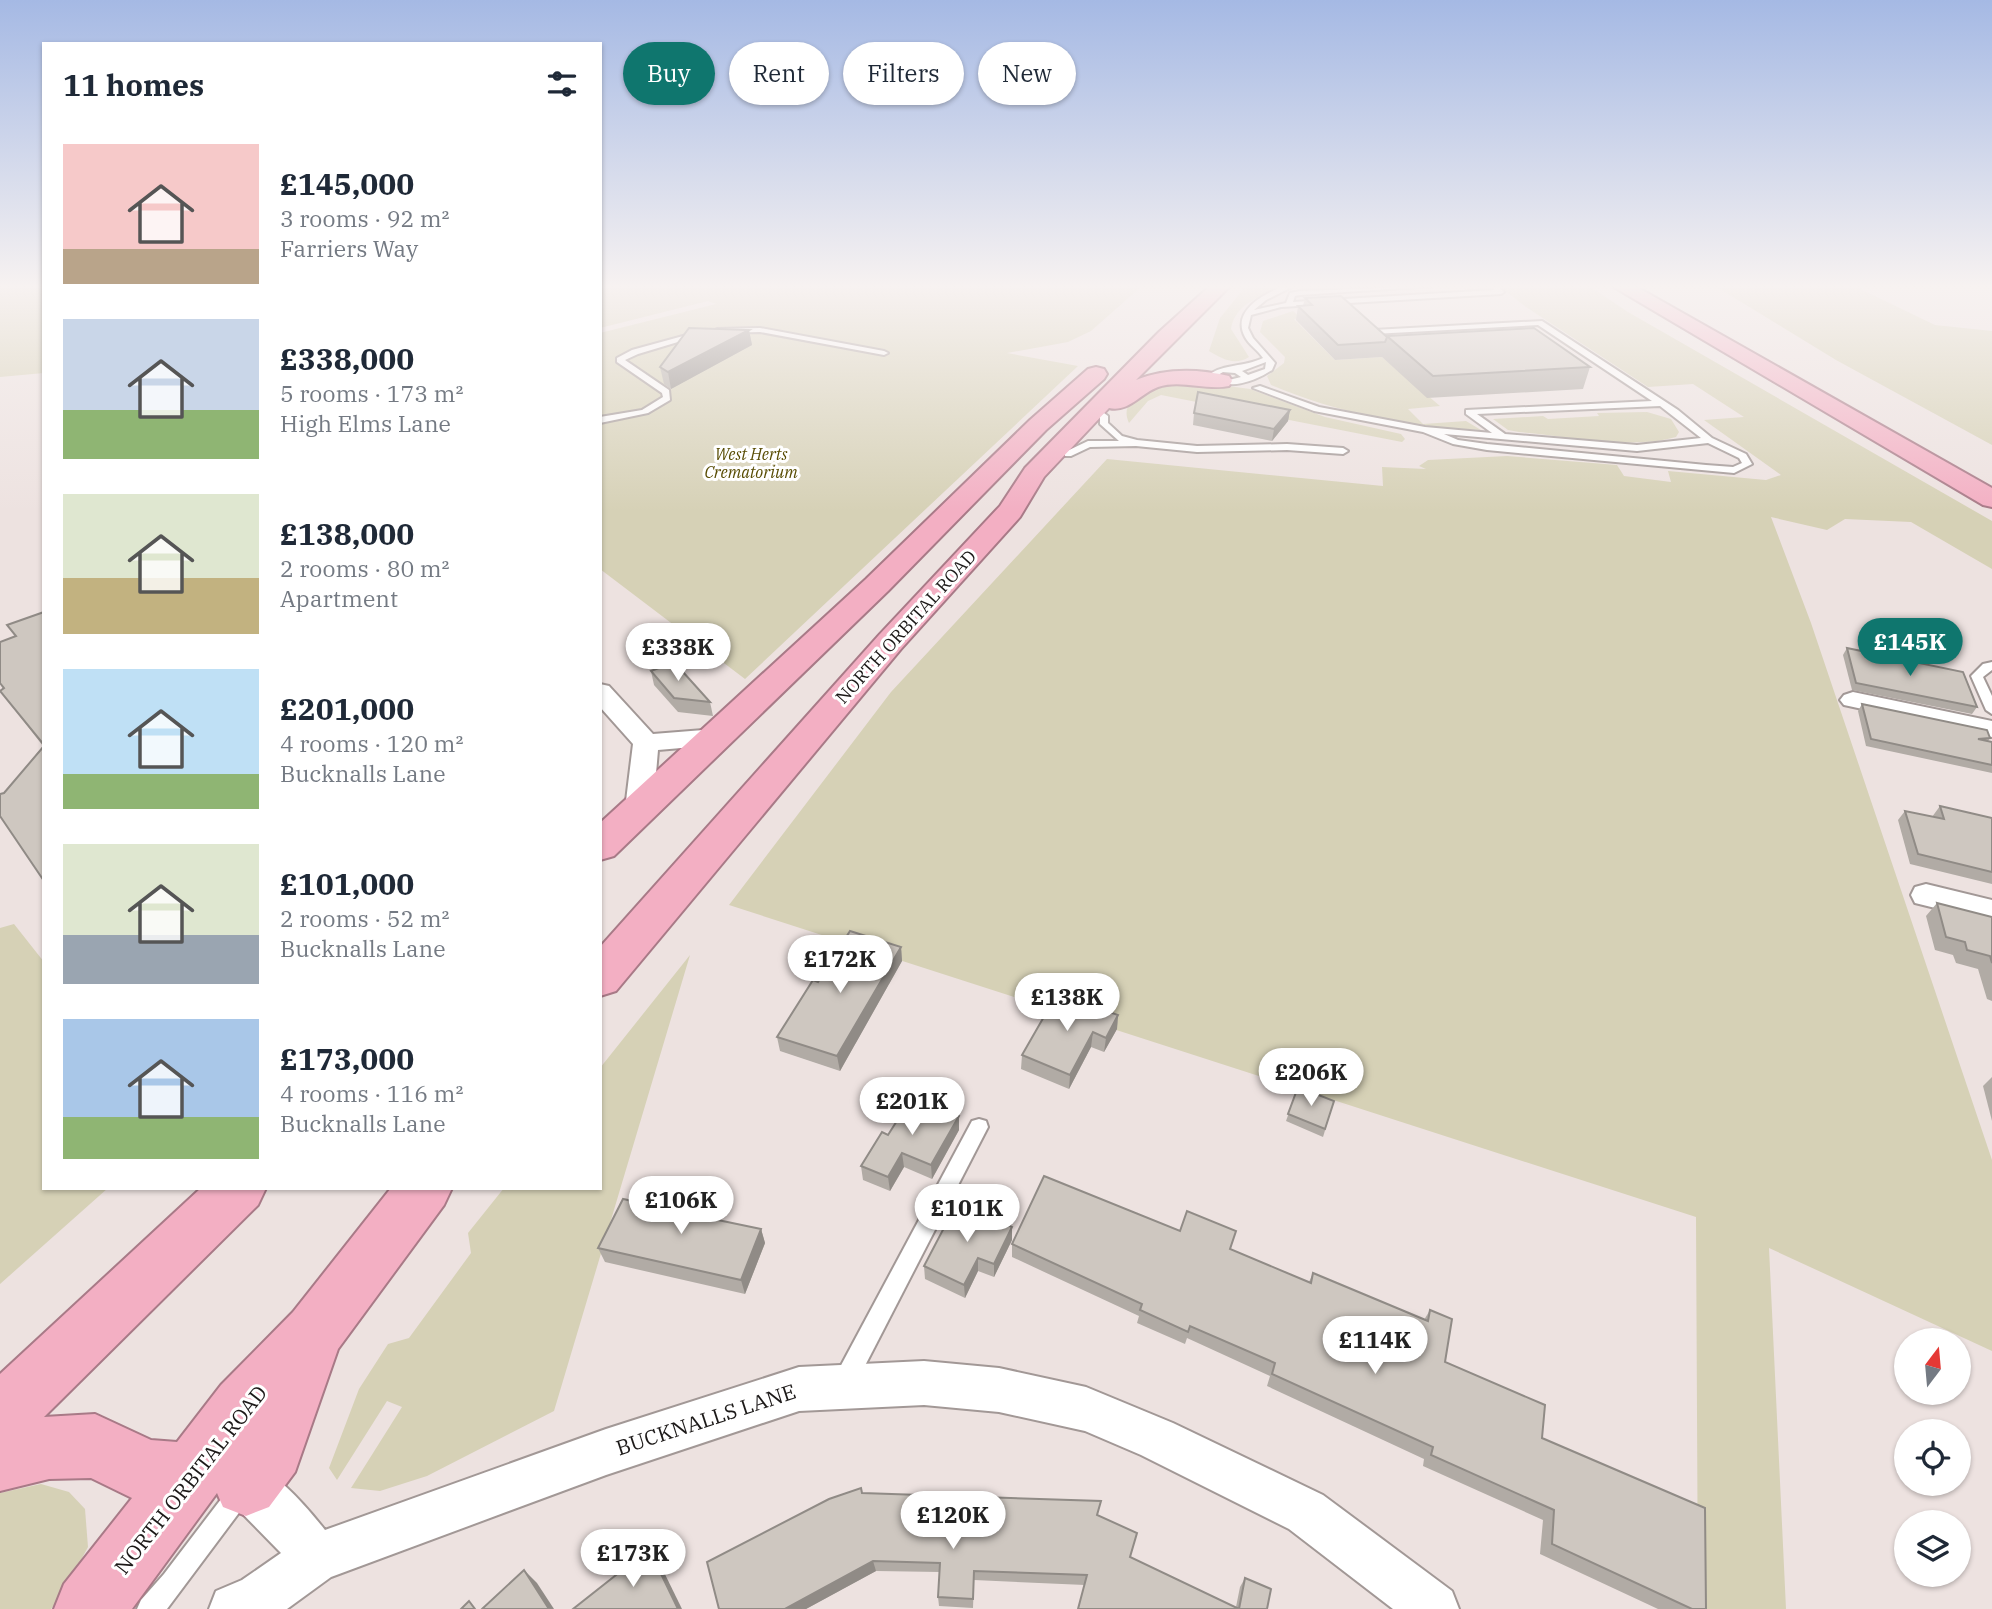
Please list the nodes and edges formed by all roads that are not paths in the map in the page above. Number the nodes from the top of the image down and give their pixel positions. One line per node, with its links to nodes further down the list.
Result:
1 (621, 361): 19 (lane)
2 (1108, 361): 33 (highway)
3 (1168, 361): 27 (highway, NORTH ORBITAL ROAD)
4 (1174, 361): 12 (highway)
5 (1207, 361): 11 (highway)
6 (1263, 361): 11 (lane)
7 (1268, 361): 11 (lane)
8 (1597, 361): 16 (lane)
9 (1752, 361): 26 (highway)
10 (1793, 361): 13 (highway)
11 (1231, 378): 12 (highway); 14 (lane); 14 (lane)
12 (1159, 379): 18 (highway)
13 (1828, 380)
14 (1257, 388): 20 (lane)
15 (1851, 393): 17 (highway)
16 (1661, 403): 21 (lane); 22 (lane)
17 (1886, 411)
18 (1104, 416): 23 (lane); 25 (highway)
19 (602, 420)
20 (1425, 430): 21 (lane); 22 (lane)
21 (1503, 437): 22 (lane)
22 (1709, 440)
23 (1136, 443): 24 (lane); 25 (lane)
24 (1343, 451)
25 (1068, 454): 27 (highway)
26 (1992, 499)
27 (1010, 511): 39 (highway, NORTH ORBITAL ROAD)
28 (1992, 666): 31 (lane)
29 (602, 695): 34 (street)
30 (1853, 700): 32 (street)
31 (1992, 710)
32 (1992, 729)
33 (716, 737): 34 (street); 35 (highway)
34 (646, 743): 35 (street)
35 (639, 810): 36 (highway)
36 (602, 844)
37 (1926, 895): 38 (street)
38 (1992, 911)
39 (602, 976)
40 (979, 1127): 43 (lane)
41 (237, 1190): 44 (highway)
42 (423, 1190): 46 (highway, NORTH ORBITAL ROAD)
43 (842, 1387): 47 (street, BUCKNALLS LANE); 51 (street, BUCKNALLS LANE)
44 (0, 1416)
45 (0, 1459): 46 (highway)
46 (219, 1480): 47 (street); 48 (highway, NORTH ORBITAL ROAD); 49 (lane)
47 (316, 1558): 50 (street, BUCKNALLS LANE)
48 (89, 1609)
49 (150, 1609)
50 (234, 1609)
51 (1434, 1609)

